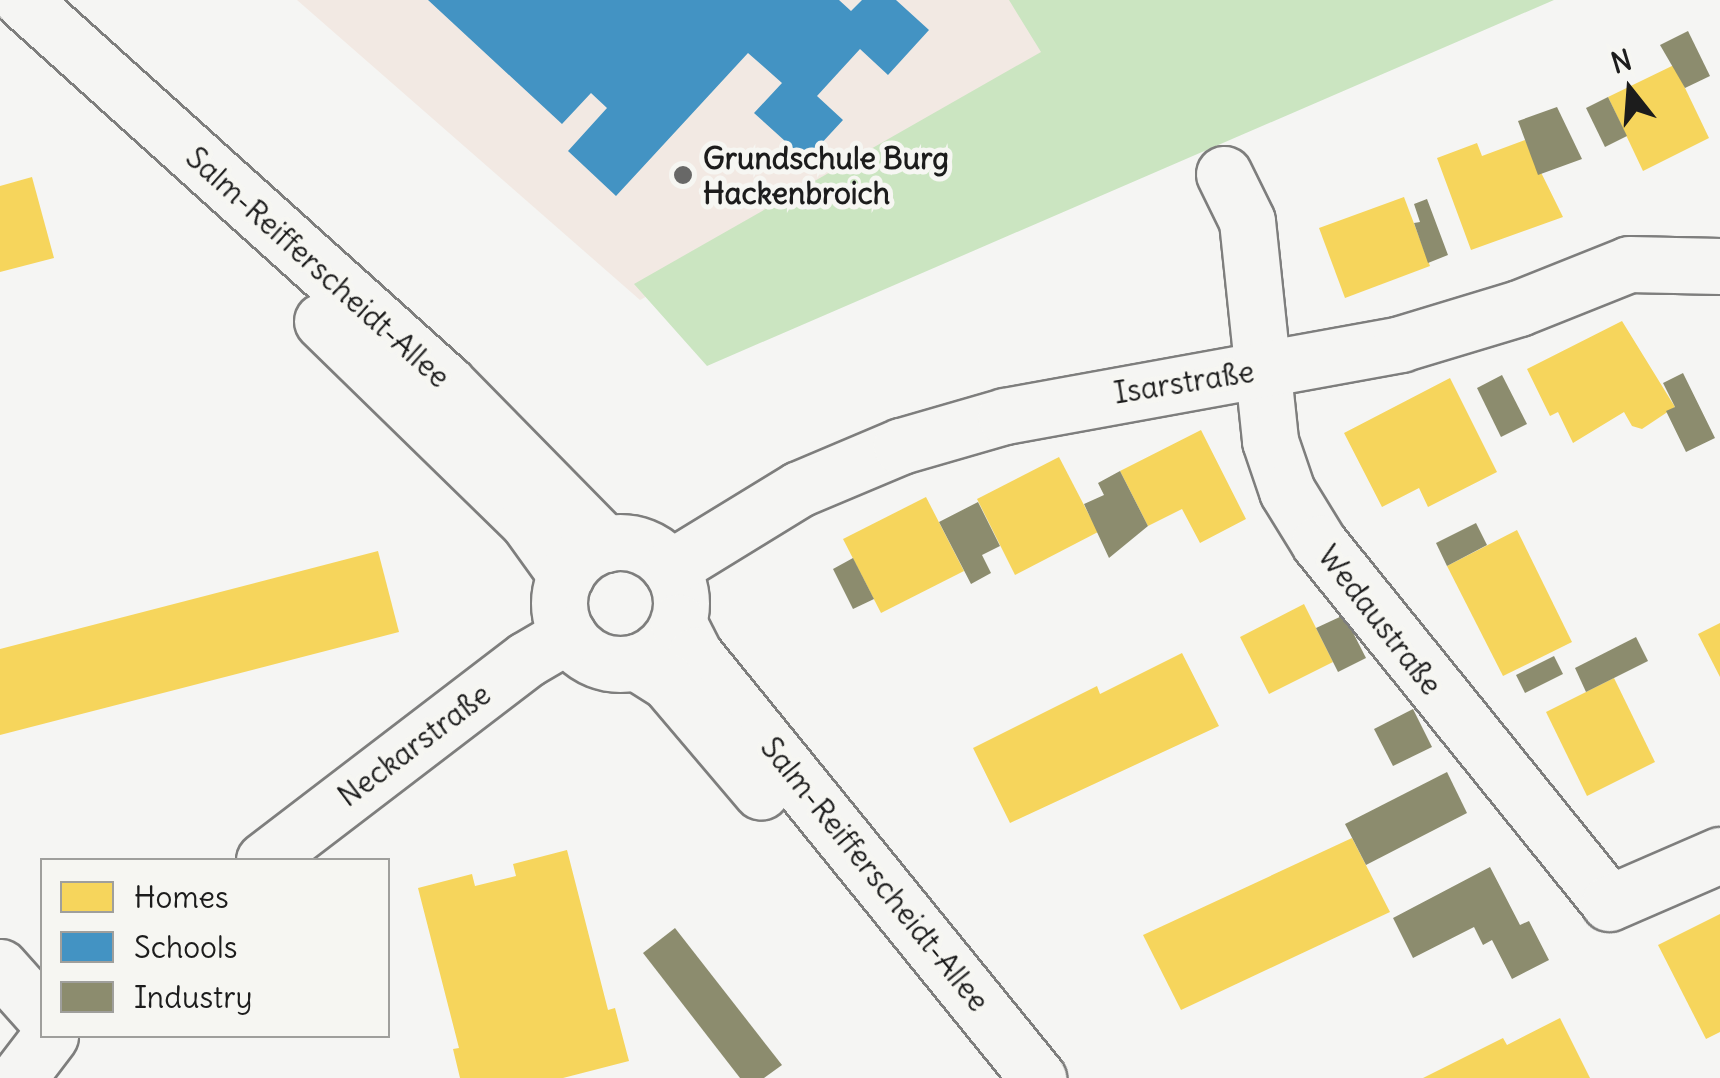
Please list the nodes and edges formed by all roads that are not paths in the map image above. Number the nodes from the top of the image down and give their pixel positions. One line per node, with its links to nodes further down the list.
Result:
1 (22, 0): 6 (street, Salm-Reifferscheidt-Allee)
2 (0, 24): 6 (street, Salm-Reifferscheidt-Allee)
3 (1224, 174): 5 (street, Wedaustraße)
4 (1720, 266): 5 (street, Isarstraße)
5 (1262, 369): 7 (street, Isarstraße); 11 (street, Wedaustraße)
6 (585, 559): 7 (street); 9 (street)
7 (670, 568): 8 (street)
8 (678, 622): 10 (street); 18 (street, Salm-Reifferscheidt-Allee)
9 (568, 635): 10 (street); 12 (street, Neckarstraße)
10 (636, 662): 17 (street, Salm-Reifferscheidt-Allee)
11 (1720, 855)
12 (267, 858)
13 (0, 967): 14 (street)
14 (40, 1012)
15 (48, 1038): 16 (street)
16 (18, 1078)
17 (992, 1078)
18 (1038, 1078)

